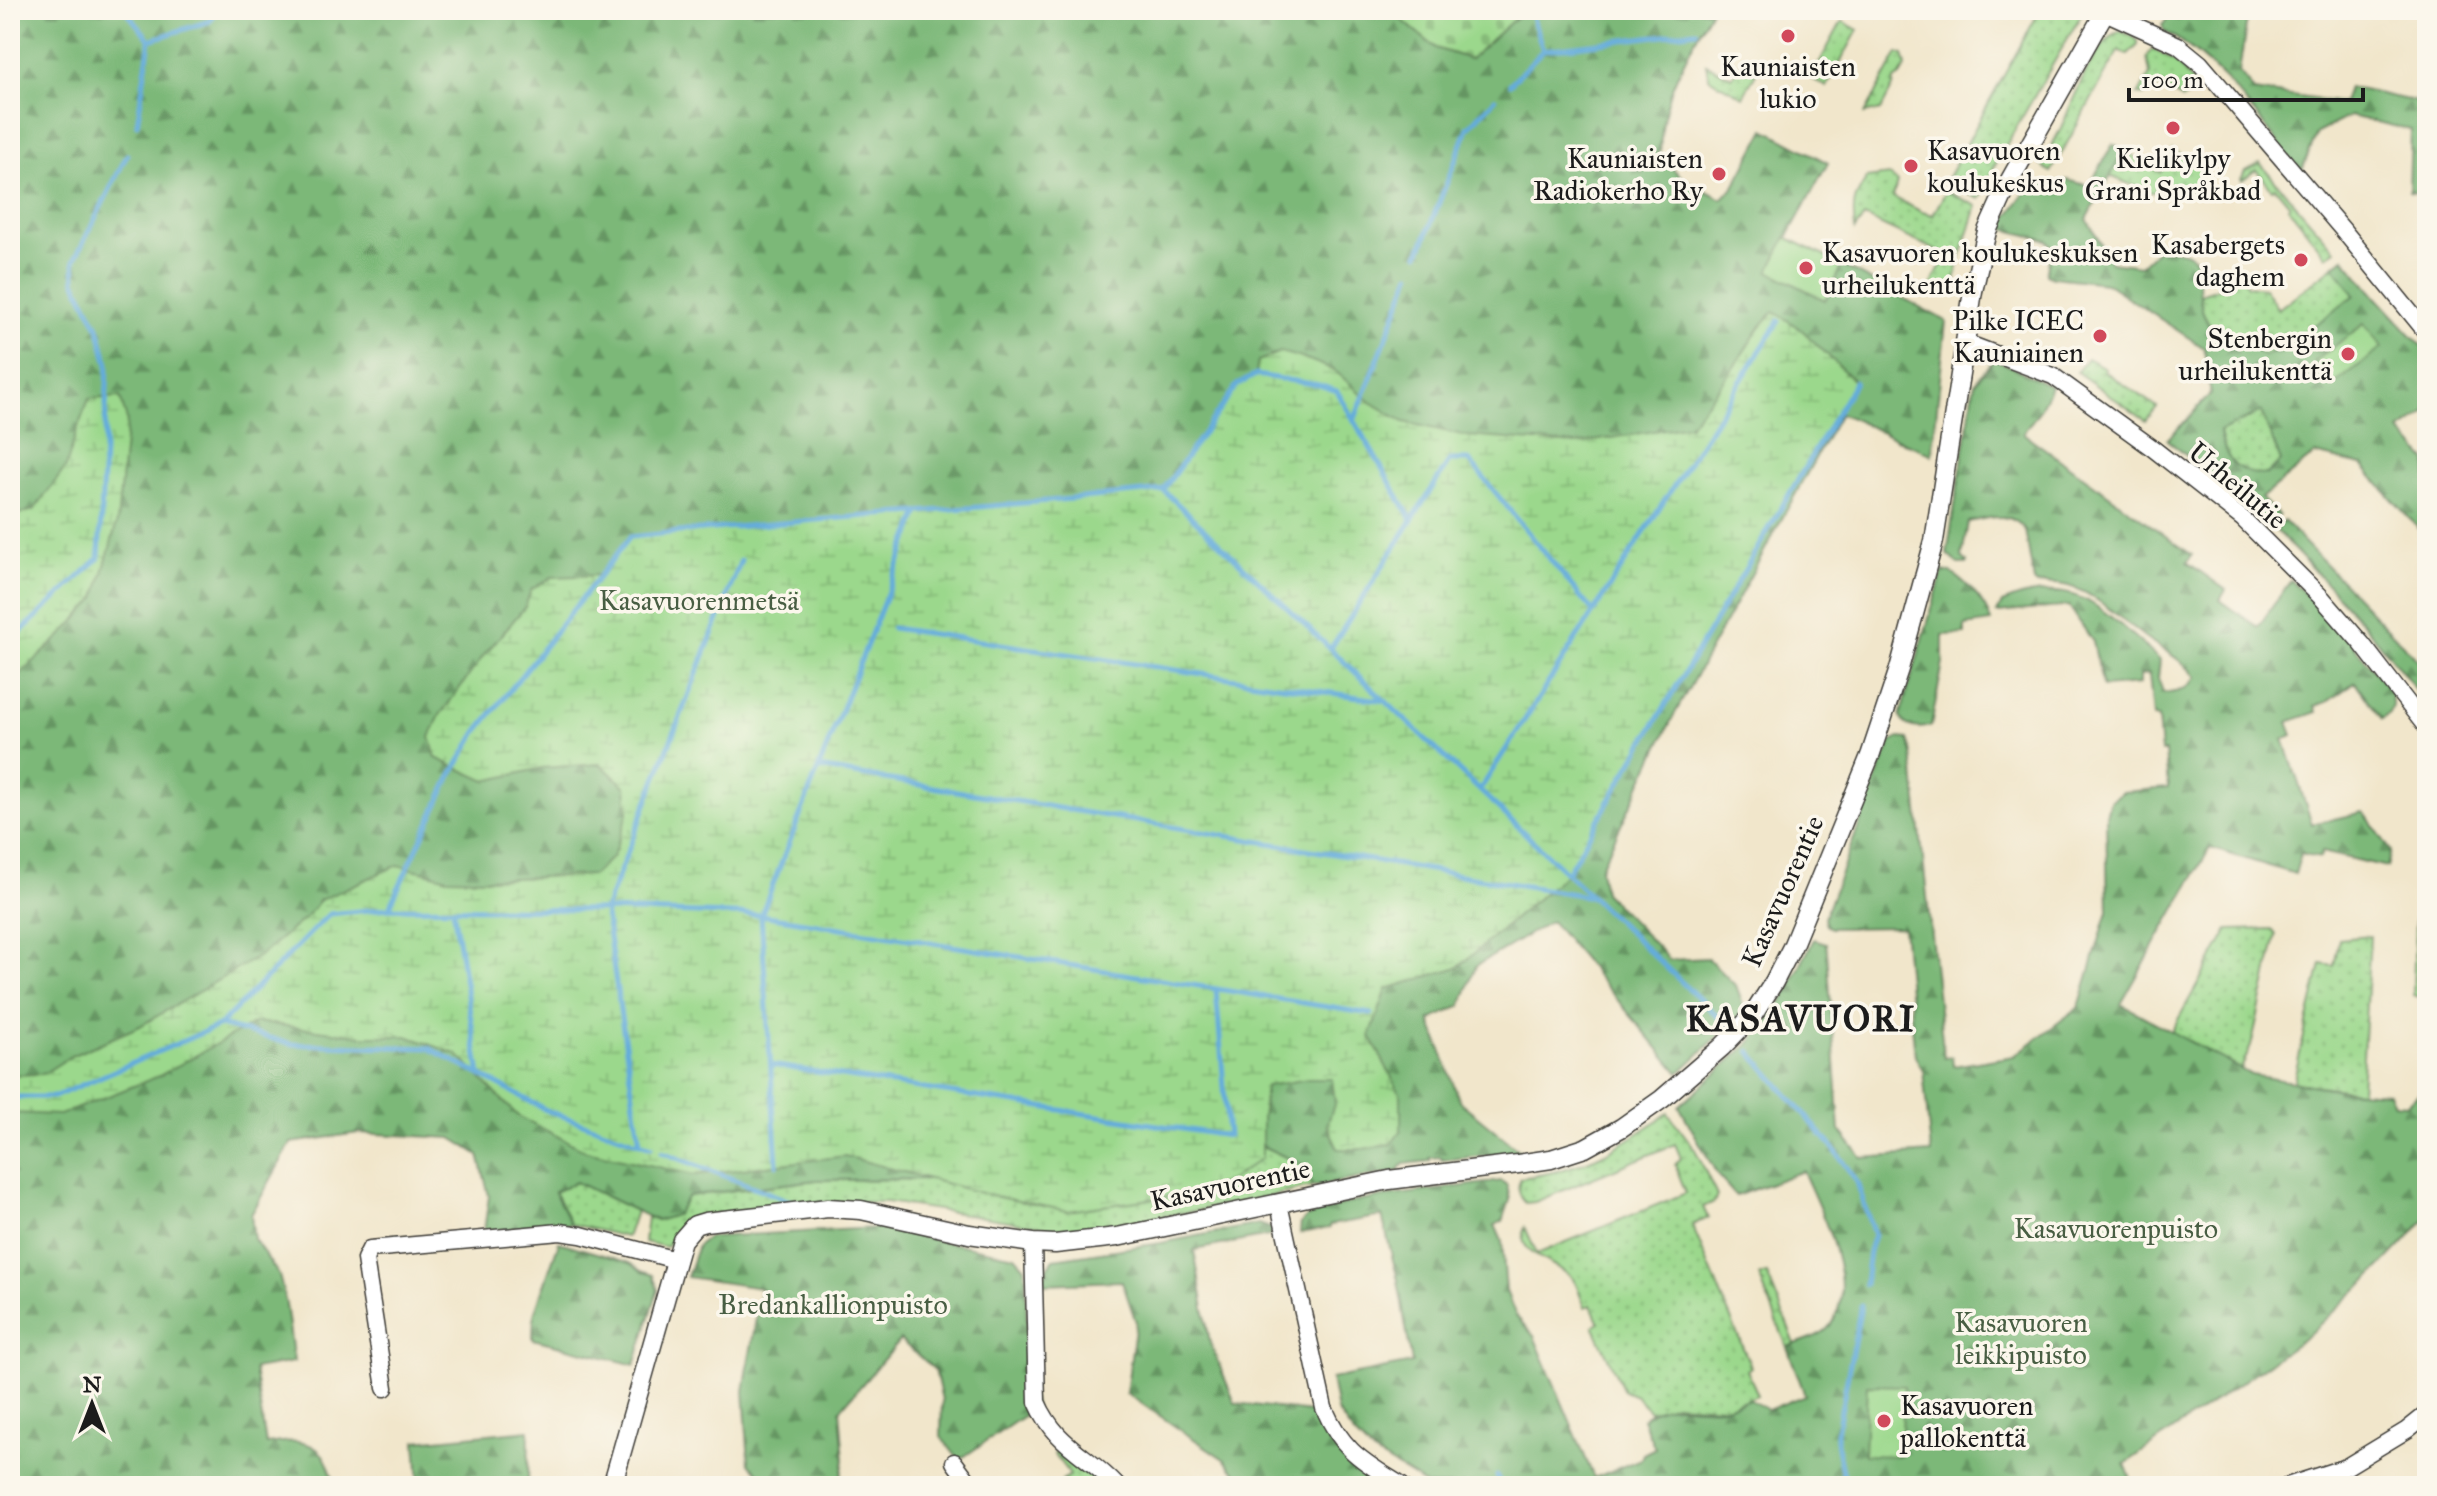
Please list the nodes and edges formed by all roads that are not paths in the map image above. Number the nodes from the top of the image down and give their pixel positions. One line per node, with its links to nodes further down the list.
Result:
1 (2105, 11): 2 (street); 3 (street, Kasavuorentie)
2 (2427, 333)
3 (1966, 343): 4 (street, Urheilutie); 5 (street, Kasavuorentie)
4 (2427, 728)
5 (1279, 1204): 6 (street, Kasavuorentie); 14 (street)
6 (1033, 1243): 7 (street, Kasavuorentie); 13 (street)
7 (676, 1260): 8 (street); 11 (street)
8 (385, 1388)
9 (2427, 1414): 15 (street)
10 (954, 1462): 12 (street)
11 (612, 1486)
12 (972, 1486)
13 (1117, 1486)
14 (1402, 1486)
15 (2287, 1486)

